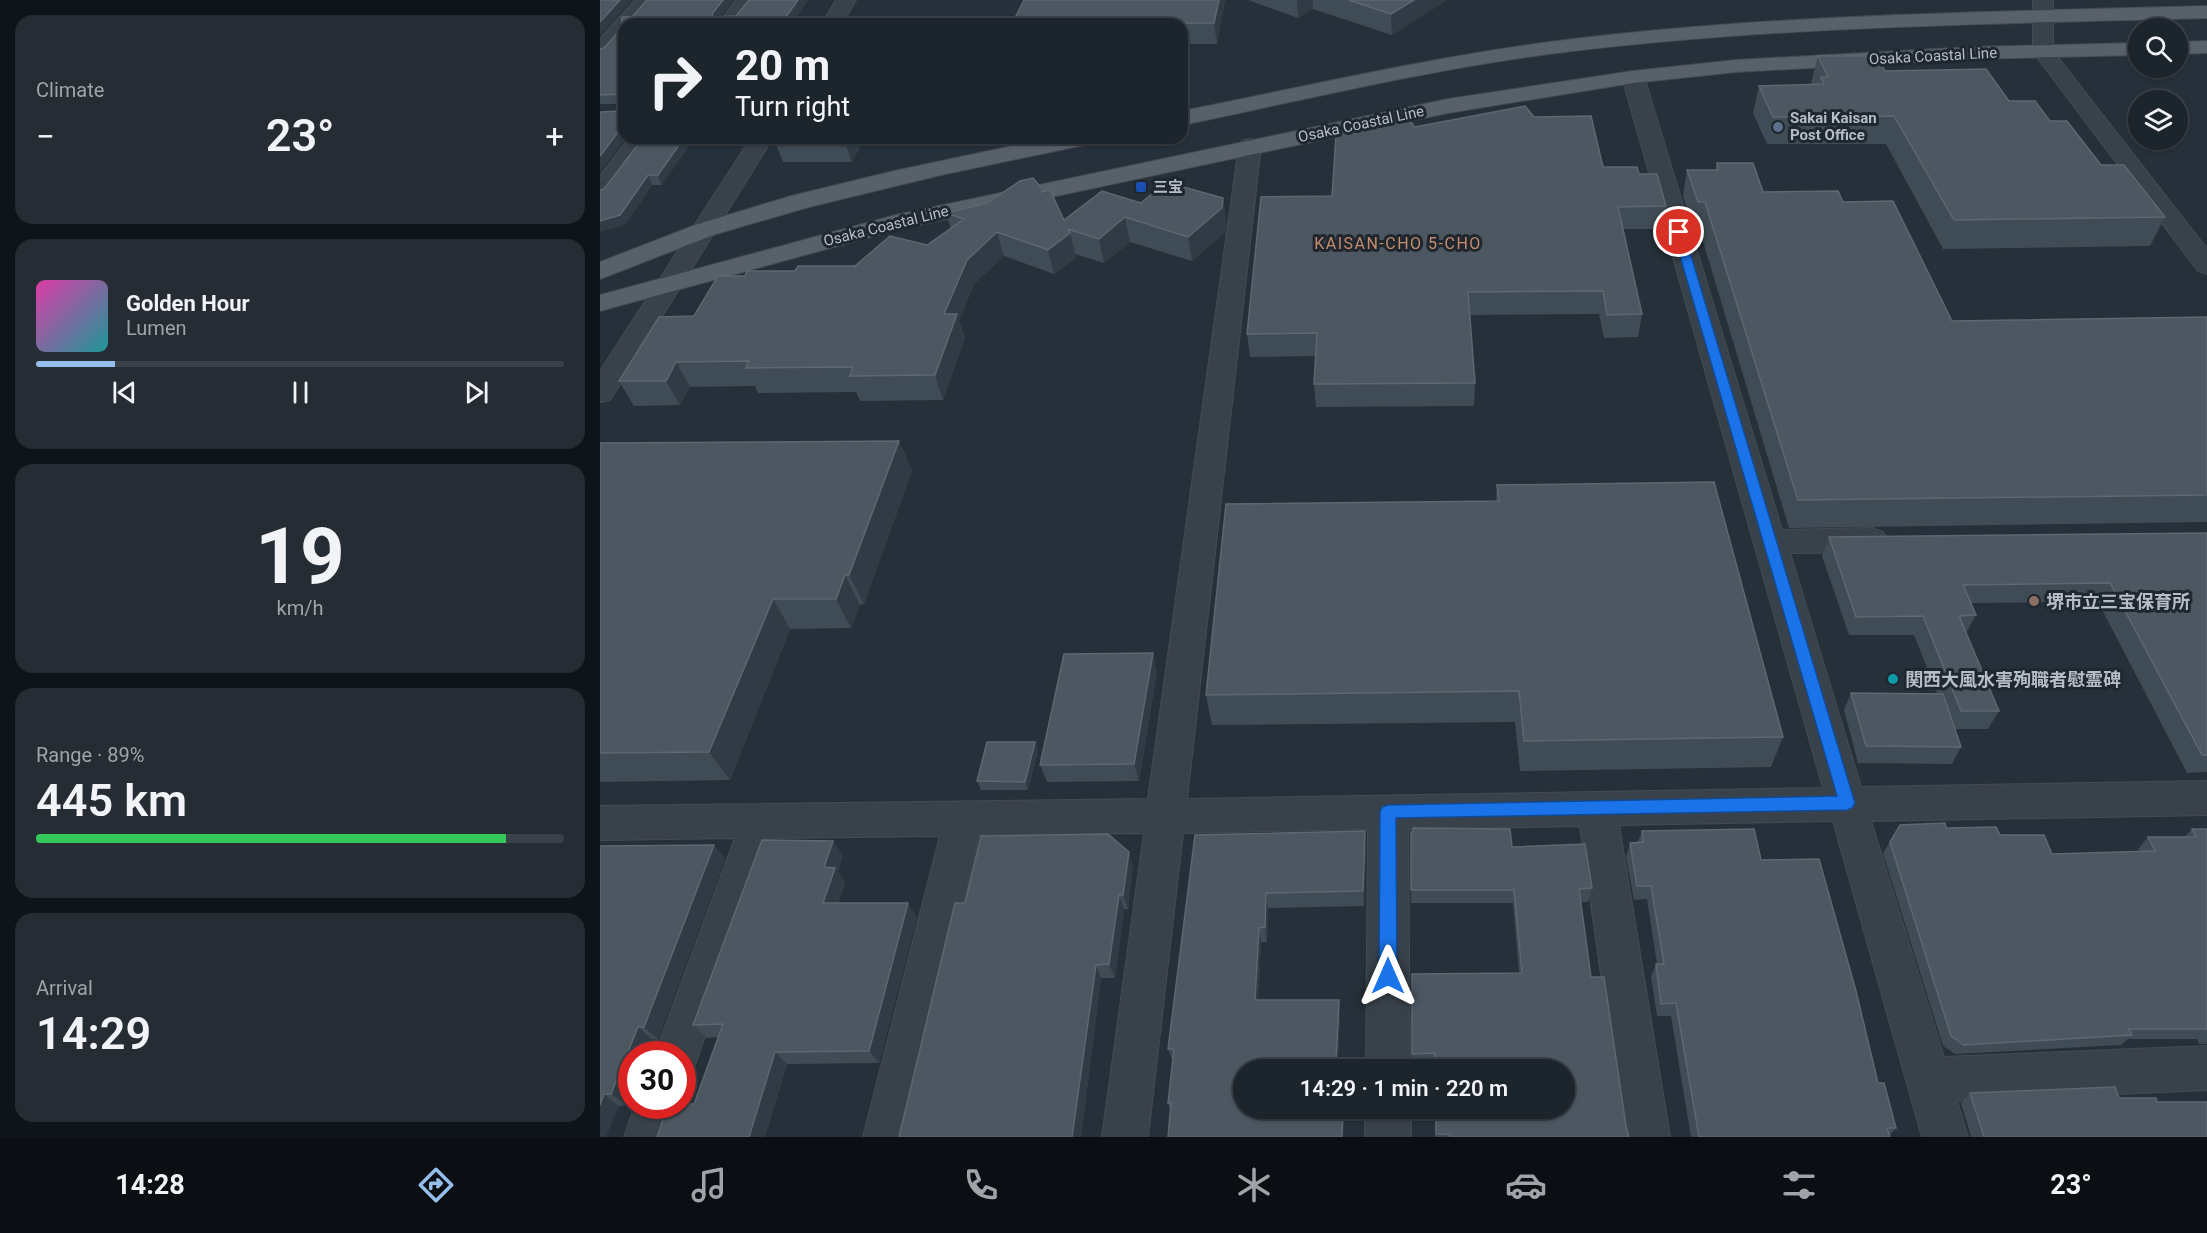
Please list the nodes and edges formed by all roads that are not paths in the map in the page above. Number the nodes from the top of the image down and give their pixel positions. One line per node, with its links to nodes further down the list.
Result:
1 (646, 0): 7 (street)
2 (746, 0): 8 (street)
3 (846, 0): 9 (street)
4 (2020, 0): 5 (street)
5 (2043, 8): 6 (main road, Osaka Coastal Line); 15 (street); 17 (main road, Osaka Coastal Line)
6 (2207, 12)
7 (631, 18)
8 (732, 18)
9 (836, 18)
10 (618, 33): 14 (street)
11 (2207, 47): 12 (main road)
12 (2188, 48)
13 (2128, 49): 15 (main road, Osaka Coastal Line)
14 (600, 52)
15 (2043, 52): 16 (main road, Osaka Coastal Line); 25 (street)
16 (1633, 77): 21 (main road, Osaka Coastal Line); 31 (street)
17 (1188, 117)
18 (636, 144): 22 (street)
19 (758, 144): 23 (street)
20 (1054, 144): 23 (main road)
21 (1250, 146): 27 (main road, Osaka Coastal Line); 36 (street)
22 (600, 192)
23 (705, 230): 24 (main road); 26 (main road); 27 (street)
24 (600, 251)
25 (2207, 267)
26 (600, 271)
27 (671, 283): 28 (main road, Osaka Coastal Line); 29 (street)
28 (600, 303)
29 (600, 393)
30 (1900, 540): 31 (street)
31 (1770, 542): 33 (street)
32 (2207, 798): 33 (street)
33 (1847, 803): 34 (street); 43 (street)
34 (1597, 808): 35 (street); 50 (street)
35 (1388, 812): 36 (street); 41 (street)
36 (1167, 816): 37 (street); 48 (street)
37 (964, 818): 38 (street); 47 (street)
38 (761, 821): 39 (street); 40 (street)
39 (600, 823)
40 (682, 1041)
41 (1388, 1059)
42 (2207, 1068): 43 (street)
43 (1928, 1080): 51 (street)
44 (653, 1119): 46 (street)
45 (1388, 1119): 49 (street)
46 (647, 1137)
47 (886, 1137)
48 (1125, 1137)
49 (1388, 1137)
50 (1647, 1137)
51 (1945, 1137)

